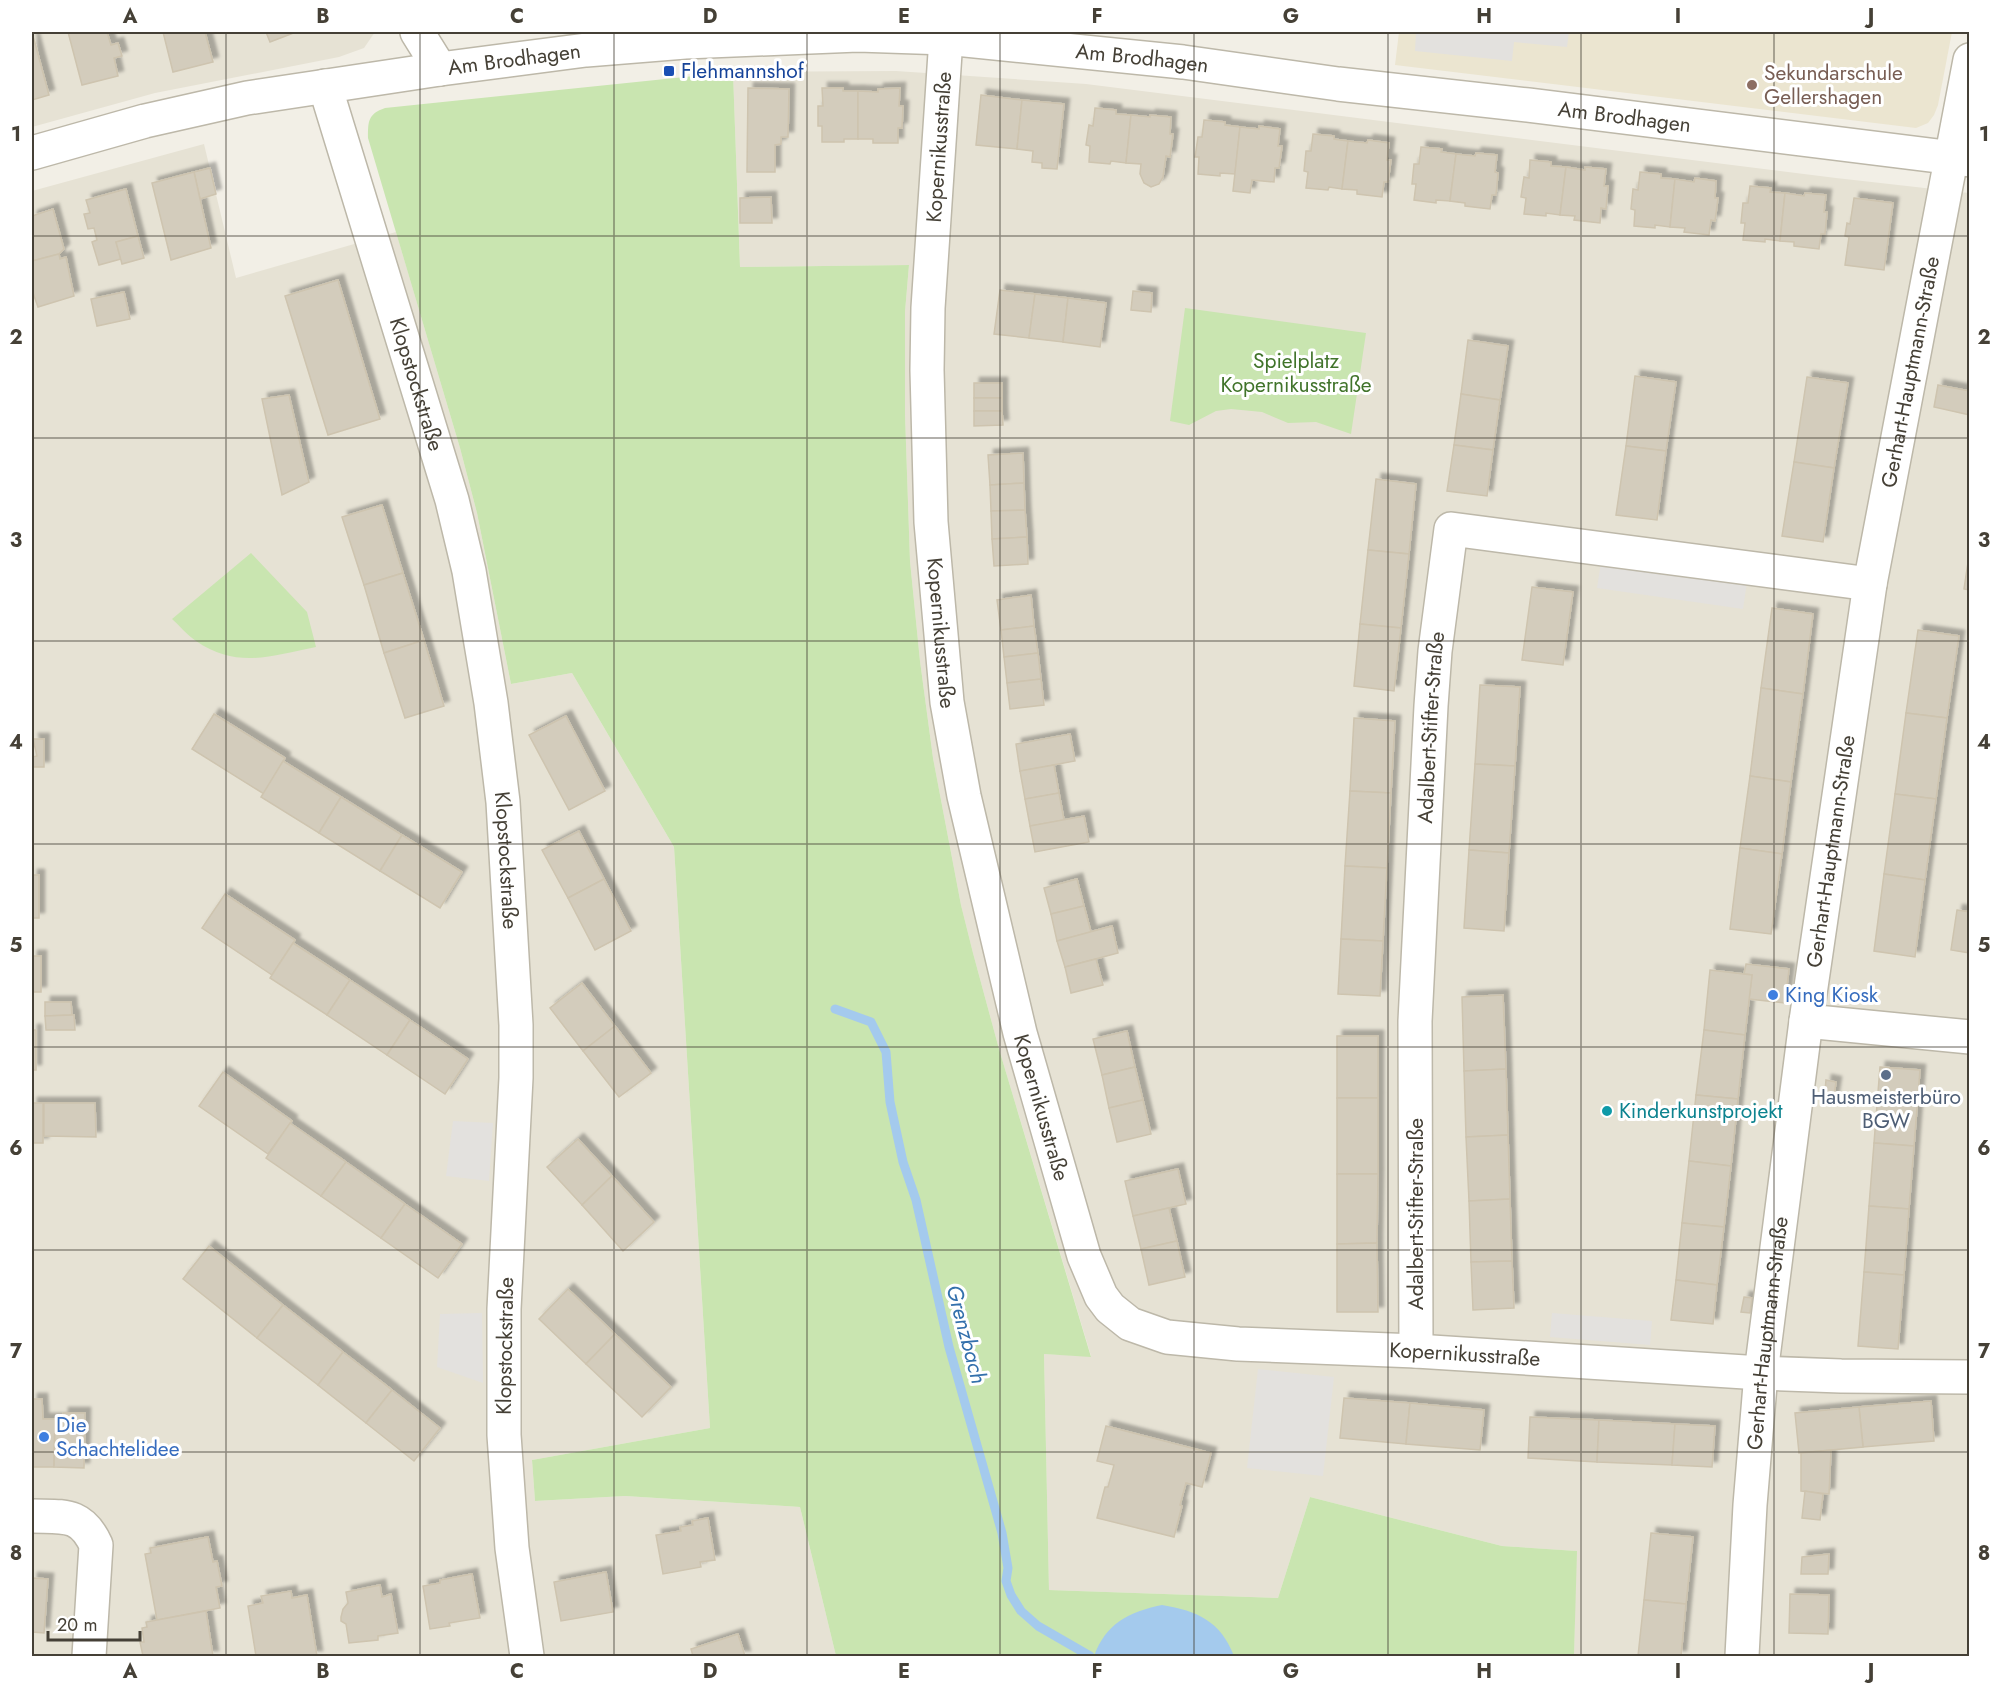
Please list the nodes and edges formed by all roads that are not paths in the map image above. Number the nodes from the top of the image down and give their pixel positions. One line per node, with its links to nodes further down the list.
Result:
1 (417, 32): 4 (street)
2 (946, 38): 4 (street, Am Brodhagen); 7 (street, Am Brodhagen); 11 (street, Kopernikusstraße)
3 (1970, 60): 7 (street, Gerhart-Hauptmann-Straße)
4 (440, 69): 5 (street, Am Brodhagen)
5 (325, 86): 6 (street, Am Brodhagen); 16 (street, Klopstockstraße)
6 (32, 153)
7 (1960, 159): 8 (street, Gerhart-Hauptmann-Straße)
8 (1870, 584): 9 (street, Gerhart-Hauptmann-Straße); 11 (street, Adalbert-Stifter-Straße)
9 (1806, 1021): 10 (street); 12 (street, Gerhart-Hauptmann-Straße)
10 (1970, 1037)
11 (1416, 1350): 12 (street, Kopernikusstraße)
12 (1761, 1373): 13 (street, Kopernikusstraße); 17 (street, Gerhart-Hauptmann-Straße)
13 (1970, 1377)
14 (32, 1516): 15 (street)
15 (88, 1656)
16 (527, 1656)
17 (1742, 1656)

